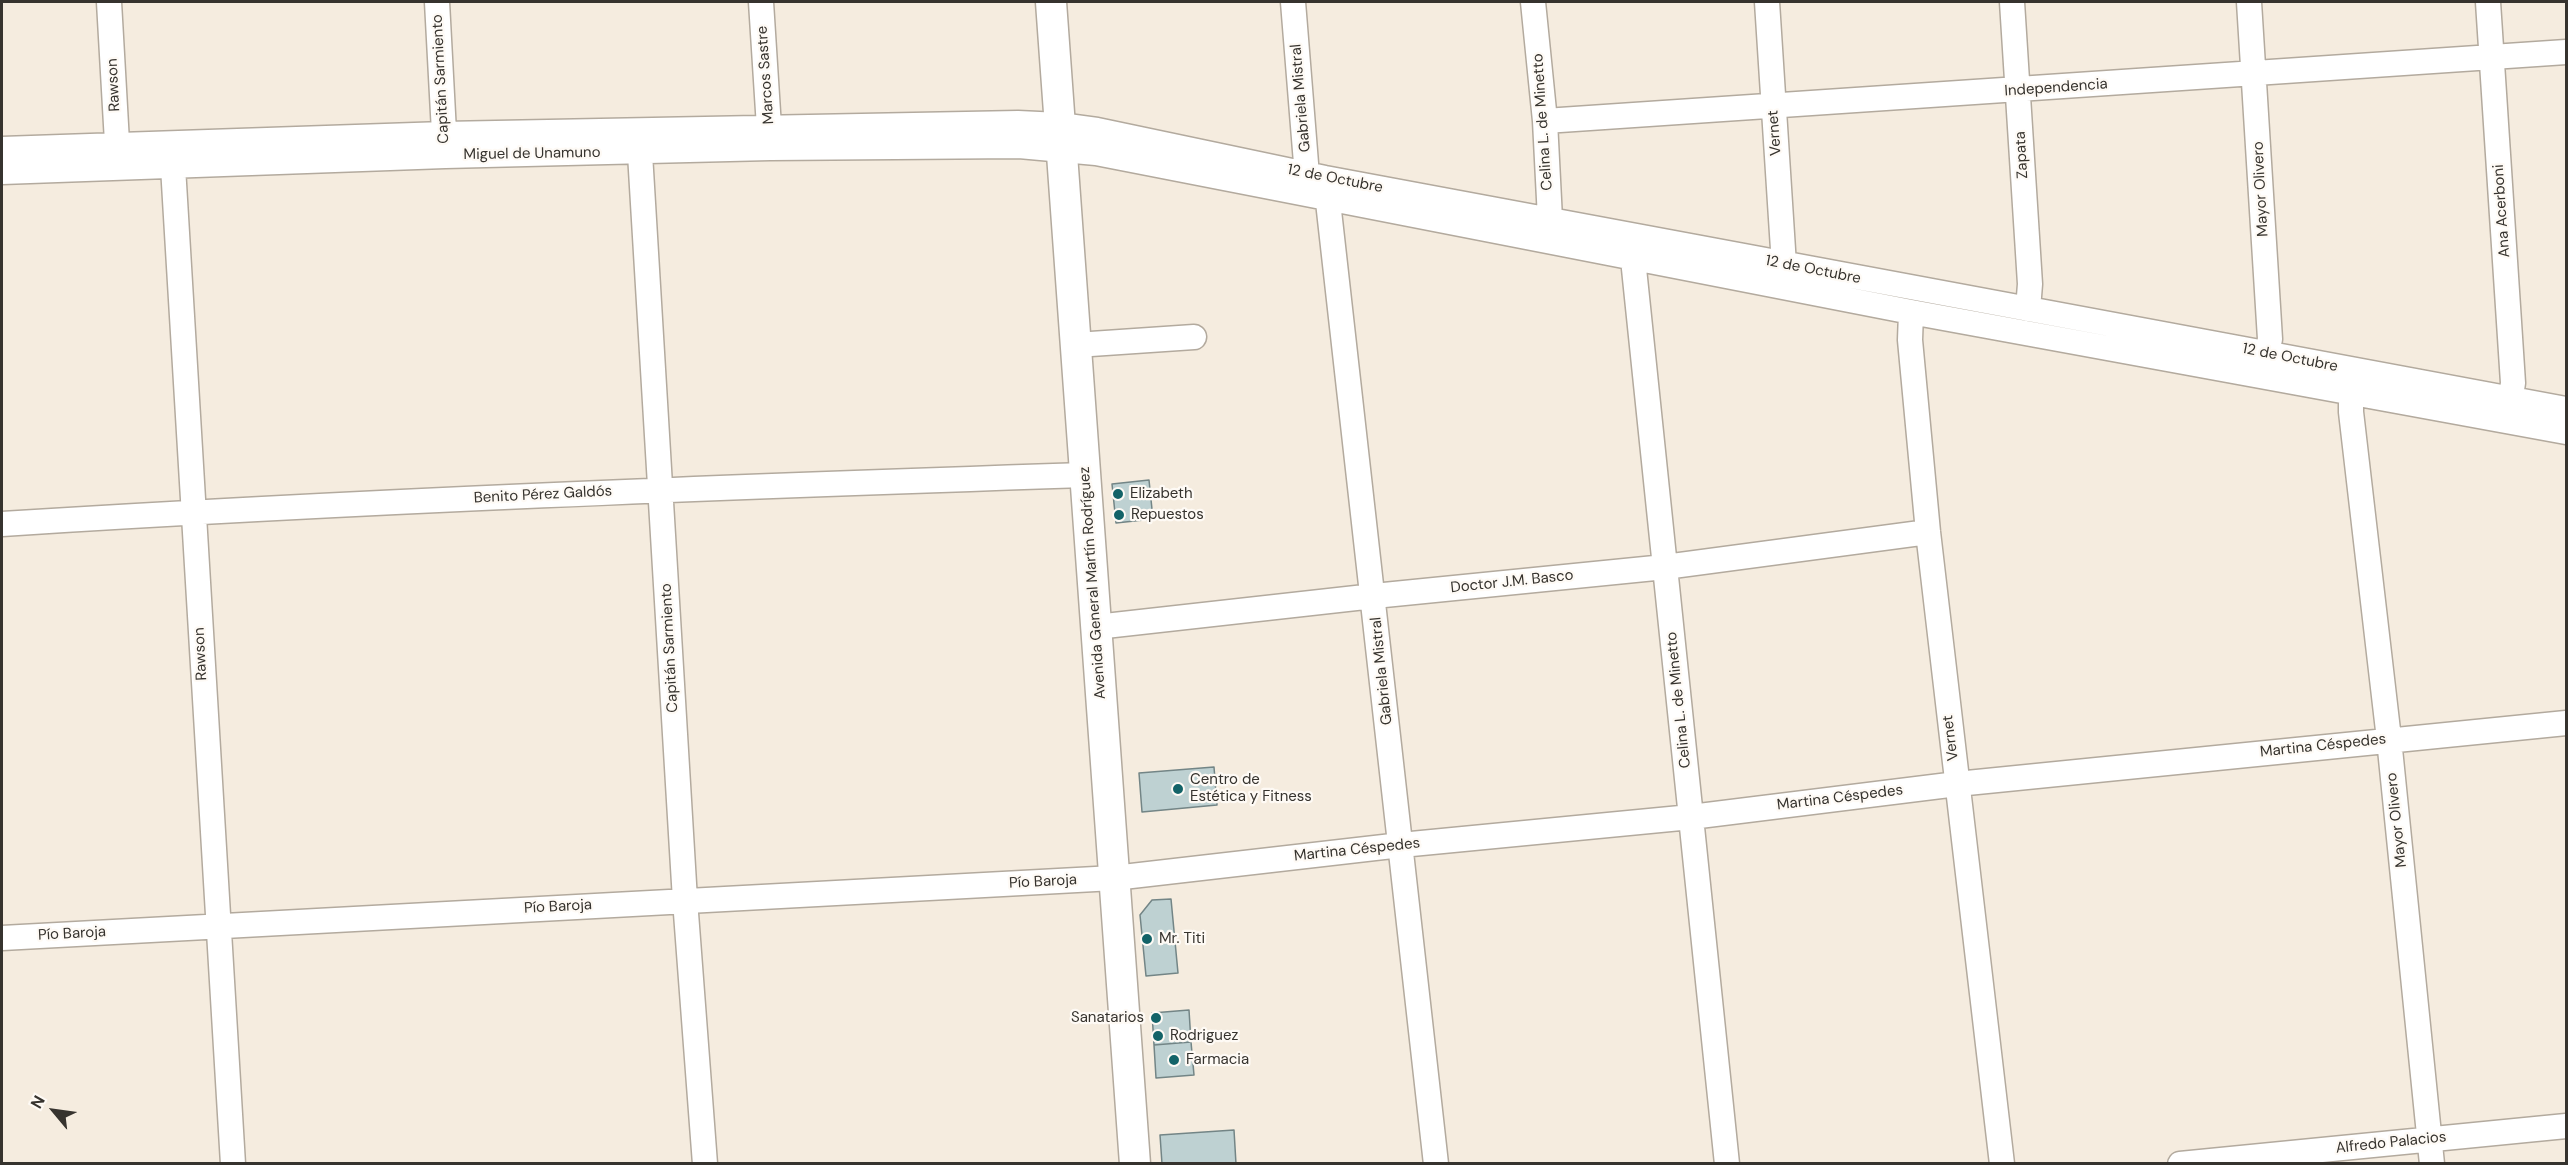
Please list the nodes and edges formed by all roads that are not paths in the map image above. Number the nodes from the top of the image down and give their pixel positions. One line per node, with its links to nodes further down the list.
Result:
1 (109, 2): 23 (street, Rawson)
2 (437, 2): 20 (street, Capitán Sarmiento)
3 (761, 2): 18 (street, Marcos Sastre)
4 (1051, 2): 17 (main road, Avenida General Martín Rodríguez)
5 (1293, 2): 25 (street, Gabriela Mistral)
6 (1533, 2): 16 (street, Celina L. de Minetto)
7 (1767, 2): 15 (street, Vernet)
8 (2012, 2): 14 (street, Zapata)
9 (2249, 2): 13 (street, Mayor Olivero)
10 (2488, 2): 12 (street, Ana Acerboni)
11 (2566, 52): 12 (street, Independencia)
12 (2492, 57): 13 (street, Independencia); 36 (street, Ana Acerboni)
13 (2255, 73): 14 (street, Independencia); 33 (street, Mayor Olivero)
14 (2019, 91): 15 (street, Independencia); 29 (street, Zapata)
15 (1773, 106): 16 (street, Independencia); 28 (street, Vernet)
16 (1545, 121): 26 (street, Celina L. de Minetto)
17 (1061, 137): 18 (street, Miguel de Unamuno); 25 (street, 12 de Octubre); 32 (main road, Avenida General Martín Rodríguez)
18 (770, 138): 19 (street, Miguel de Unamuno)
19 (639, 141): 20 (street, Miguel de Unamuno); 39 (street, Capitán Sarmiento)
20 (444, 145): 22 (street, Miguel de Unamuno)
21 (2, 149): 23 (street, Miguel de Unamuno)
22 (172, 155): 23 (street, Miguel de Unamuno); 40 (street, Rawson)
23 (118, 157): 24 (street, Miguel de Unamuno)
24 (2, 172)
25 (1317, 186): 26 (street, 12 de Octubre); 44 (street, Gabriela Mistral)
26 (1545, 229): 27 (street, 12 de Octubre)
27 (1635, 248): 28 (street, 12 de Octubre); 30 (street, 12 de Octubre); 43 (street, Celina L. de Minetto)
28 (1784, 265): 29 (street, 12 de Octubre)
29 (2028, 309): 33 (street, 12 de Octubre)
30 (1911, 312): 33 (street, 12 de Octubre); 42 (street, Vernet)
31 (1194, 337): 32 (street)
32 (1076, 345): 38 (main road, Avenida General Martín Rodríguez)
33 (2265, 365): 34 (street, 12 de Octubre)
34 (2354, 382): 36 (street, 12 de Octubre); 47 (street, Mayor Olivero)
35 (2566, 409): 36 (street, 12 de Octubre)
36 (2509, 410): 37 (street, 12 de Octubre)
37 (2566, 432)
38 (1085, 475): 39 (street, Benito Pérez Galdós); 45 (main road, Avenida General Martín Rodríguez)
39 (661, 489): 40 (street, Benito Pérez Galdós); 52 (street, Capitán Sarmiento)
40 (193, 512): 41 (street, Benito Pérez Galdós); 53 (street, Rawson)
41 (2, 524)
42 (1928, 532): 43 (street, Doctor J.M. Basco); 48 (street, Vernet)
43 (1665, 567): 44 (street, Doctor J.M. Basco); 49 (street, Celina L. de Minetto)
44 (1374, 596): 45 (street, Doctor J.M. Basco); 50 (street, Gabriela Mistral)
45 (1096, 627): 51 (main road, Avenida General Martín Rodríguez)
46 (2566, 723): 47 (street, Martina Céspedes)
47 (2389, 740): 48 (street, Martina Céspedes); 56 (street, Mayor Olivero)
48 (1957, 784): 49 (street, Martina Céspedes); 62 (street, Vernet)
49 (1691, 817): 50 (street, Martina Céspedes); 61 (street, Celina L. de Minetto)
50 (1401, 845): 51 (street, Martina Céspedes); 60 (street, Gabriela Mistral)
51 (1114, 878): 52 (street, Pío Baroja); 59 (main road, Avenida General Martín Rodríguez)
52 (685, 900): 53 (street, Pío Baroja); 58 (street, Capitán Sarmiento)
53 (217, 926): 54 (street, Pío Baroja); 57 (street, Rawson)
54 (2, 938)
55 (2566, 1126): 56 (street, Alfredo Palacios)
56 (2429, 1139): 63 (street, Alfredo Palacios); 64 (street, Mayor Olivero)
57 (233, 1164)
58 (705, 1164)
59 (1135, 1164)
60 (1436, 1164)
61 (1728, 1164)
62 (2002, 1164)
63 (2180, 1164)
64 (2432, 1164)

